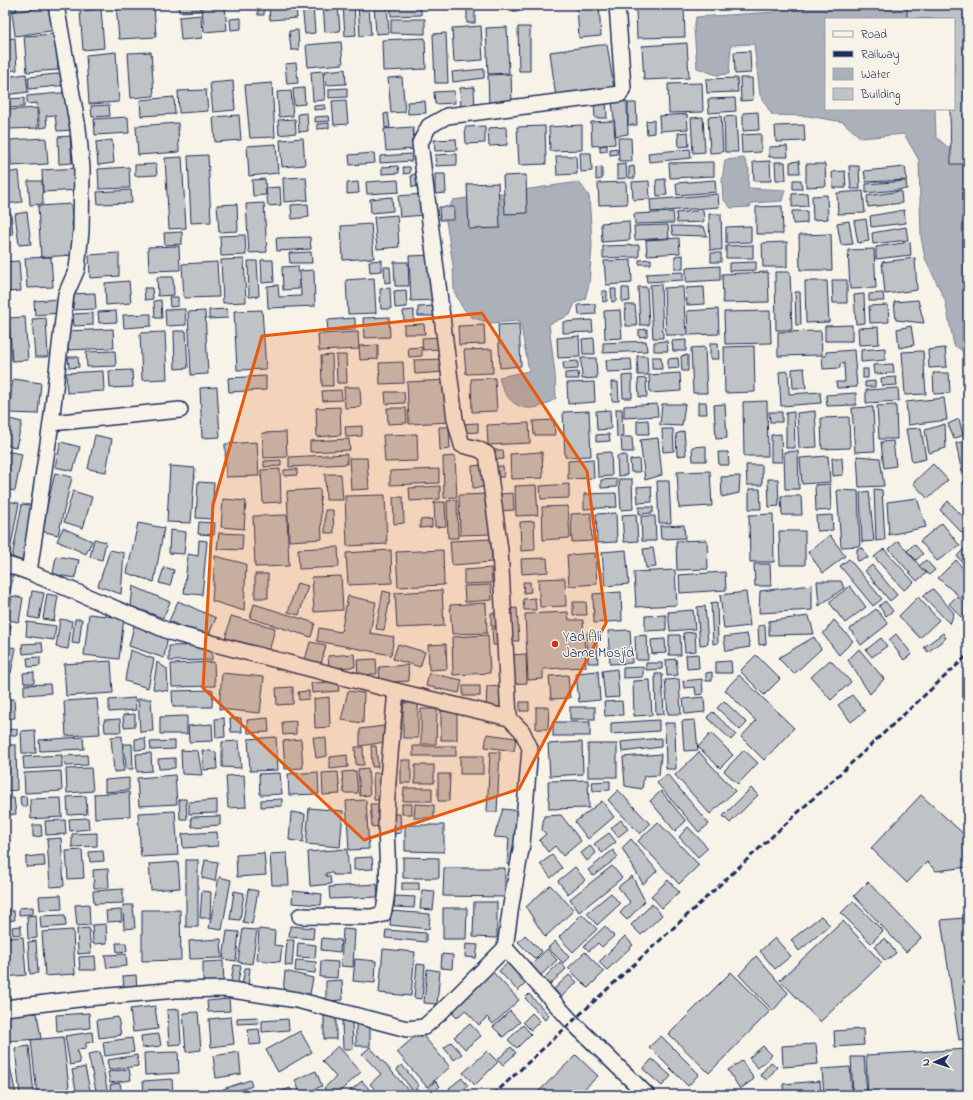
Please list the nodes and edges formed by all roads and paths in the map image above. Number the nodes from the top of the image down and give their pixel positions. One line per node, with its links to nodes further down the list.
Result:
1 (56, 5): 4 (street)
2 (617, 5): 8 (street)
3 (180, 410): 4 (street)
4 (51, 423): 6 (street)
5 (5, 564): 6 (street)
6 (29, 572): 7 (street)
7 (396, 691): 8 (street); 9 (street)
8 (509, 718): 10 (street)
9 (300, 916)
10 (505, 948): 11 (street); 12 (street)
11 (5, 1008)
12 (647, 1095)

